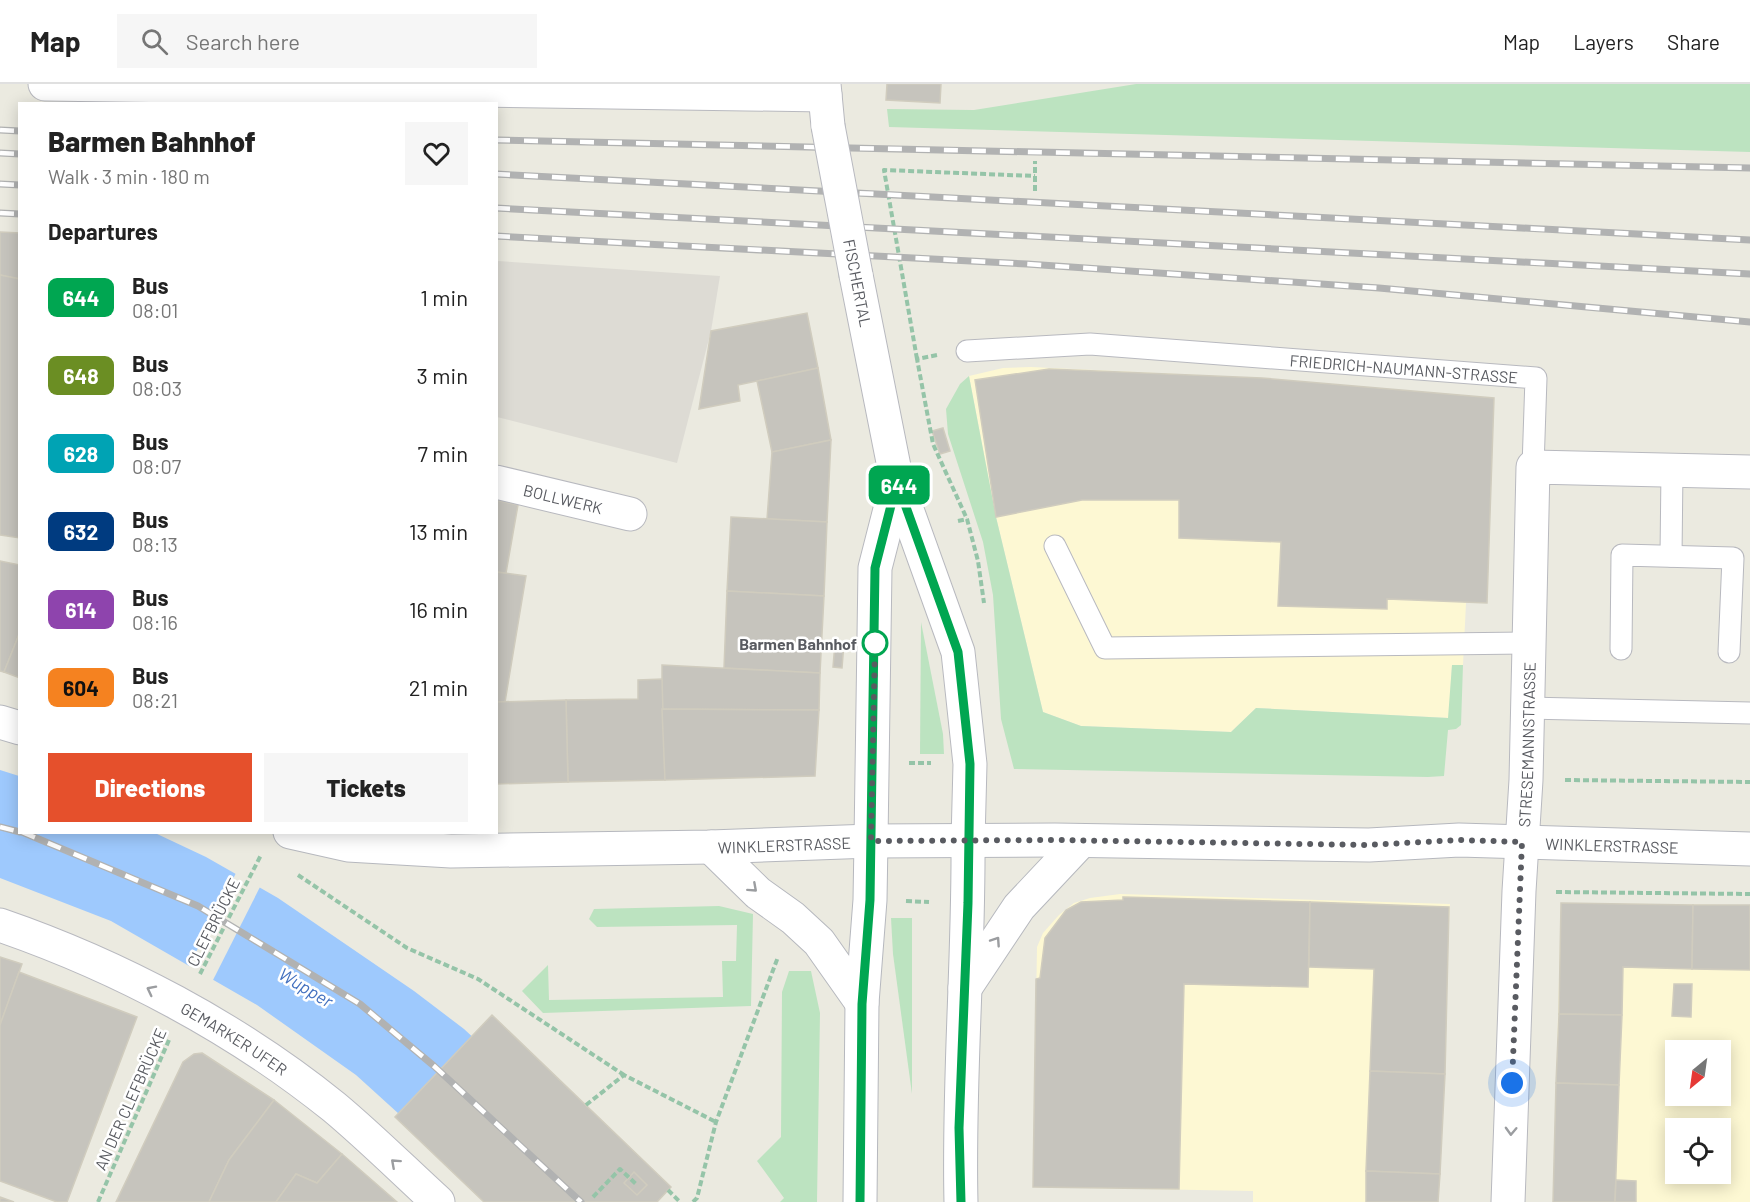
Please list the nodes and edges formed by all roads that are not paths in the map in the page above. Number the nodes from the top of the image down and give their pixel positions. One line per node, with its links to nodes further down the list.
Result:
1 (45, 84): 2 (street)
2 (826, 102): 8 (street, FISCHERTAL, bridge)
3 (967, 351): 4 (lane, FRIEDRICH-NAUMANN-STRASSE)
4 (1533, 467): 5 (street); 12 (street, STRESEMANNSTRASSE)
5 (1672, 470): 6 (street); 11 (lane)
6 (1750, 472)
7 (498, 482): 9 (street, BOLLWERK)
8 (897, 482): 20 (street, FISCHERTAL); 21 (street, FISCHERTAL)
9 (630, 514)
10 (1056, 546): 12 (lane)
11 (1671, 556): 13 (lane); 14 (lane)
12 (1529, 643): 15 (street, STRESEMANNSTRASSE)
13 (1621, 649)
14 (1729, 652)
15 (1527, 708): 16 (lane); 23 (street, STRESEMANNSTRASSE)
16 (1750, 713)
17 (0, 722): 18 (street)
18 (18, 727)
19 (299, 834): 24 (street, WINKLERSTRASSE)
20 (871, 841): 21 (street, WINKLERSTRASSE); 24 (street, WINKLERSTRASSE); 28 (street, FISCHERTAL)
21 (968, 841): 22 (street, WINKLERSTRASSE); 27 (street, FISCHERTAL)
22 (1081, 841): 23 (street, WINKLERSTRASSE); 27 (street, one-way to 22)
23 (1522, 842): 25 (street, WINKLERSTRASSE); 32 (street, STRESEMANNSTRASSE, one-way to 32)
24 (711, 847): 28 (street, one-way to 28)
25 (1750, 849)
26 (0, 925): 29 (street, GEMARKER UFER, one-way to 26)
27 (964, 990): 31 (street, FISCHERTAL)
28 (862, 1004): 30 (street, FISCHERTAL)
29 (438, 1202)
30 (860, 1202)
31 (961, 1202)
32 (1508, 1202)

